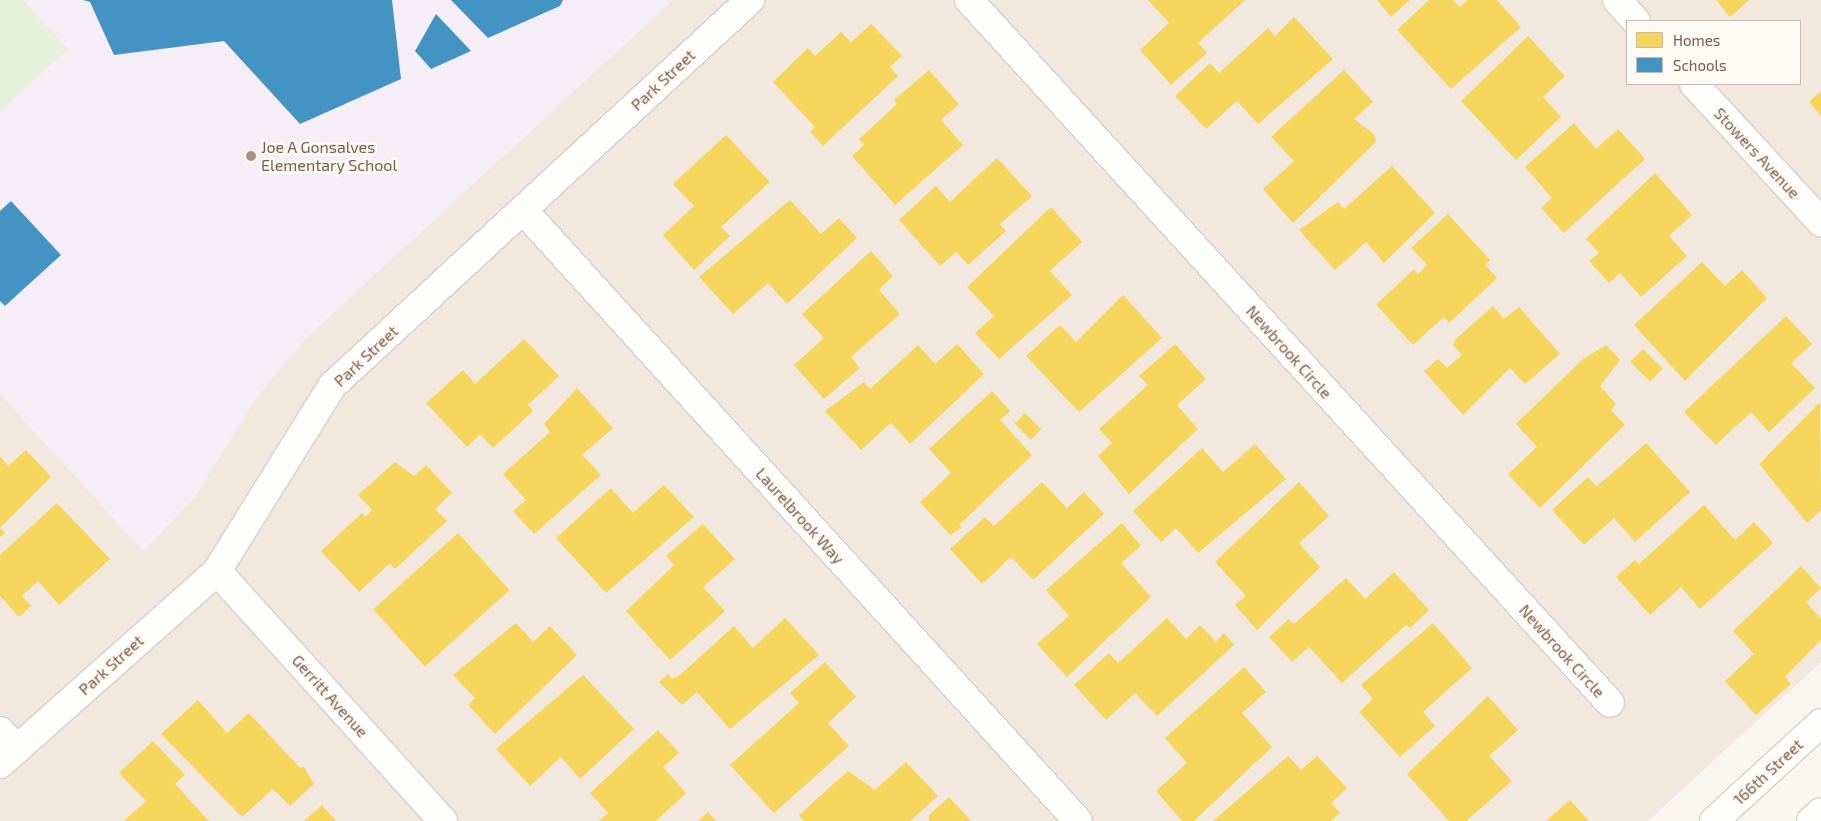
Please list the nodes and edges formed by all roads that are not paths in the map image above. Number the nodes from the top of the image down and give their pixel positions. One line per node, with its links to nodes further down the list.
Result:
1 (750, 0): 6 (street, Park Street)
2 (969, 0): 9 (street, Newbrook Circle)
3 (1617, 0): 4 (street)
4 (1635, 20)
5 (1695, 85): 7 (street, Stowers Avenue)
6 (523, 210): 8 (street, Park Street); 14 (street, Laurelbrook Way)
7 (1821, 222)
8 (217, 570): 11 (street, Park Street); 13 (street, Gerritt Avenue)
9 (1610, 703)
10 (1821, 723): 15 (street, 166th Street)
11 (5, 748)
12 (1821, 812): 16 (street)
13 (443, 821)
14 (1078, 821)
15 (1714, 821)
16 (1811, 821)

